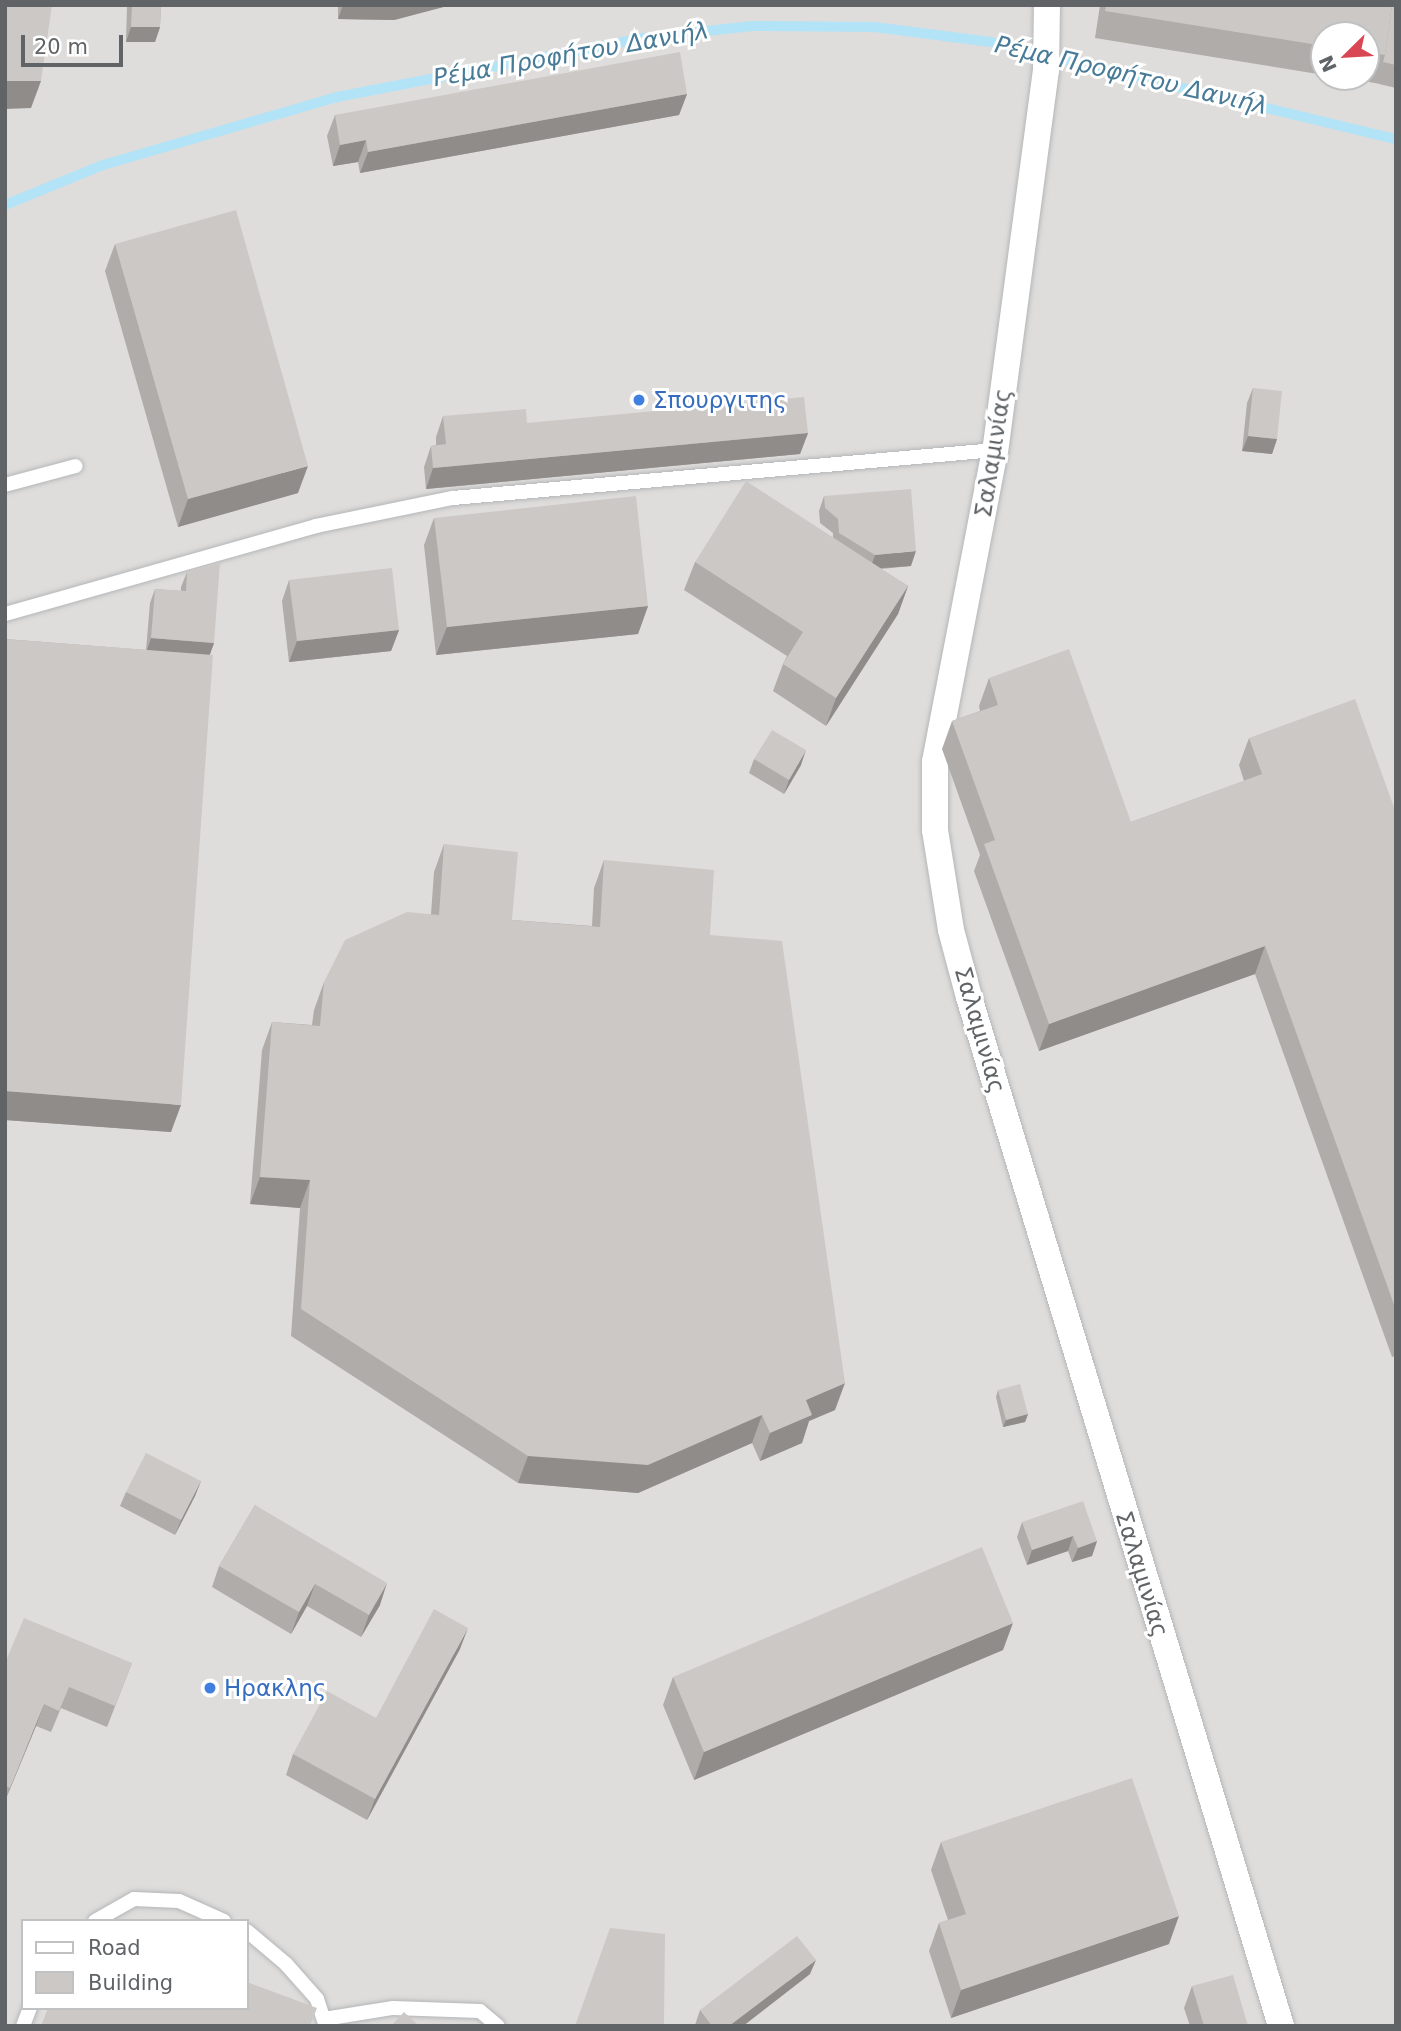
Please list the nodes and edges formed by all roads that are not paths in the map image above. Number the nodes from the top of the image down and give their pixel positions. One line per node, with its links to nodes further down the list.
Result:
1 (1047, 5): 2 (street, Σαλαμινίας)
2 (995, 450): 5 (lane); 11 (street, Σαλαμινίας)
3 (76, 466): 4 (lane)
4 (5, 485)
5 (5, 614)
6 (99, 1919): 7 (lane)
7 (220, 1919)
8 (248, 1932): 9 (lane)
9 (325, 2023): 10 (lane)
10 (498, 2026)
11 (1281, 2026)

